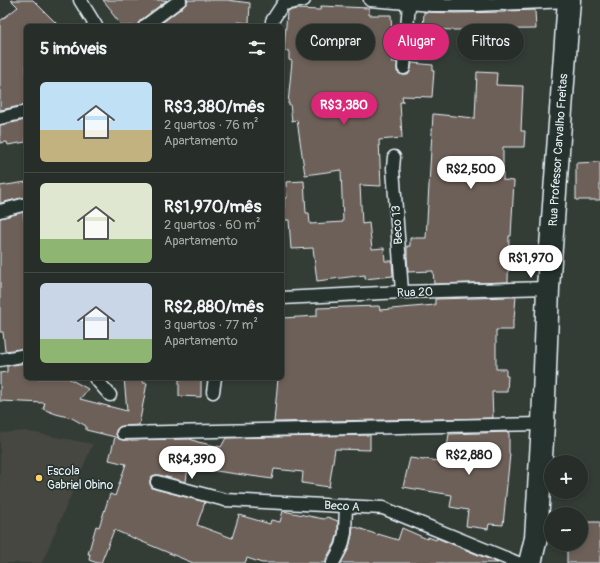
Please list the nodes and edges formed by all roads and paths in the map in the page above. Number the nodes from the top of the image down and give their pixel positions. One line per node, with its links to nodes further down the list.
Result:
1 (80, 0): 8 (lane)
2 (180, 0): 9 (lane)
3 (304, 0): 10 (lane)
4 (370, 0): 7 (lane)
5 (569, 0): 6 (lane); 17 (street, Rua Professor Carvalho Freitas)
6 (475, 2): 7 (lane)
7 (409, 3): 11 (lane)
8 (95, 24)
9 (148, 24)
10 (272, 24)
11 (404, 68)
12 (24, 112): 13 (lane)
13 (0, 118)
14 (394, 157): 18 (lane, Beco 13)
15 (24, 205): 16 (lane)
16 (0, 211)
17 (548, 288): 18 (lane, Rua 20); 26 (street, Rua Professor Carvalho Freitas)
18 (402, 292): 19 (lane, Rua 20)
19 (284, 298)
20 (24, 356): 21 (lane)
21 (0, 360)
22 (97, 380): 25 (lane)
23 (215, 380): 24 (lane)
24 (213, 392)
25 (110, 395)
26 (543, 424): 27 (lane); 32 (street, Rua Professor Carvalho Freitas)
27 (123, 433)
28 (157, 482): 29 (lane, Beco A)
29 (346, 506): 30 (lane); 31 (lane, Beco A)
30 (333, 563)
31 (518, 563)
32 (530, 563)

